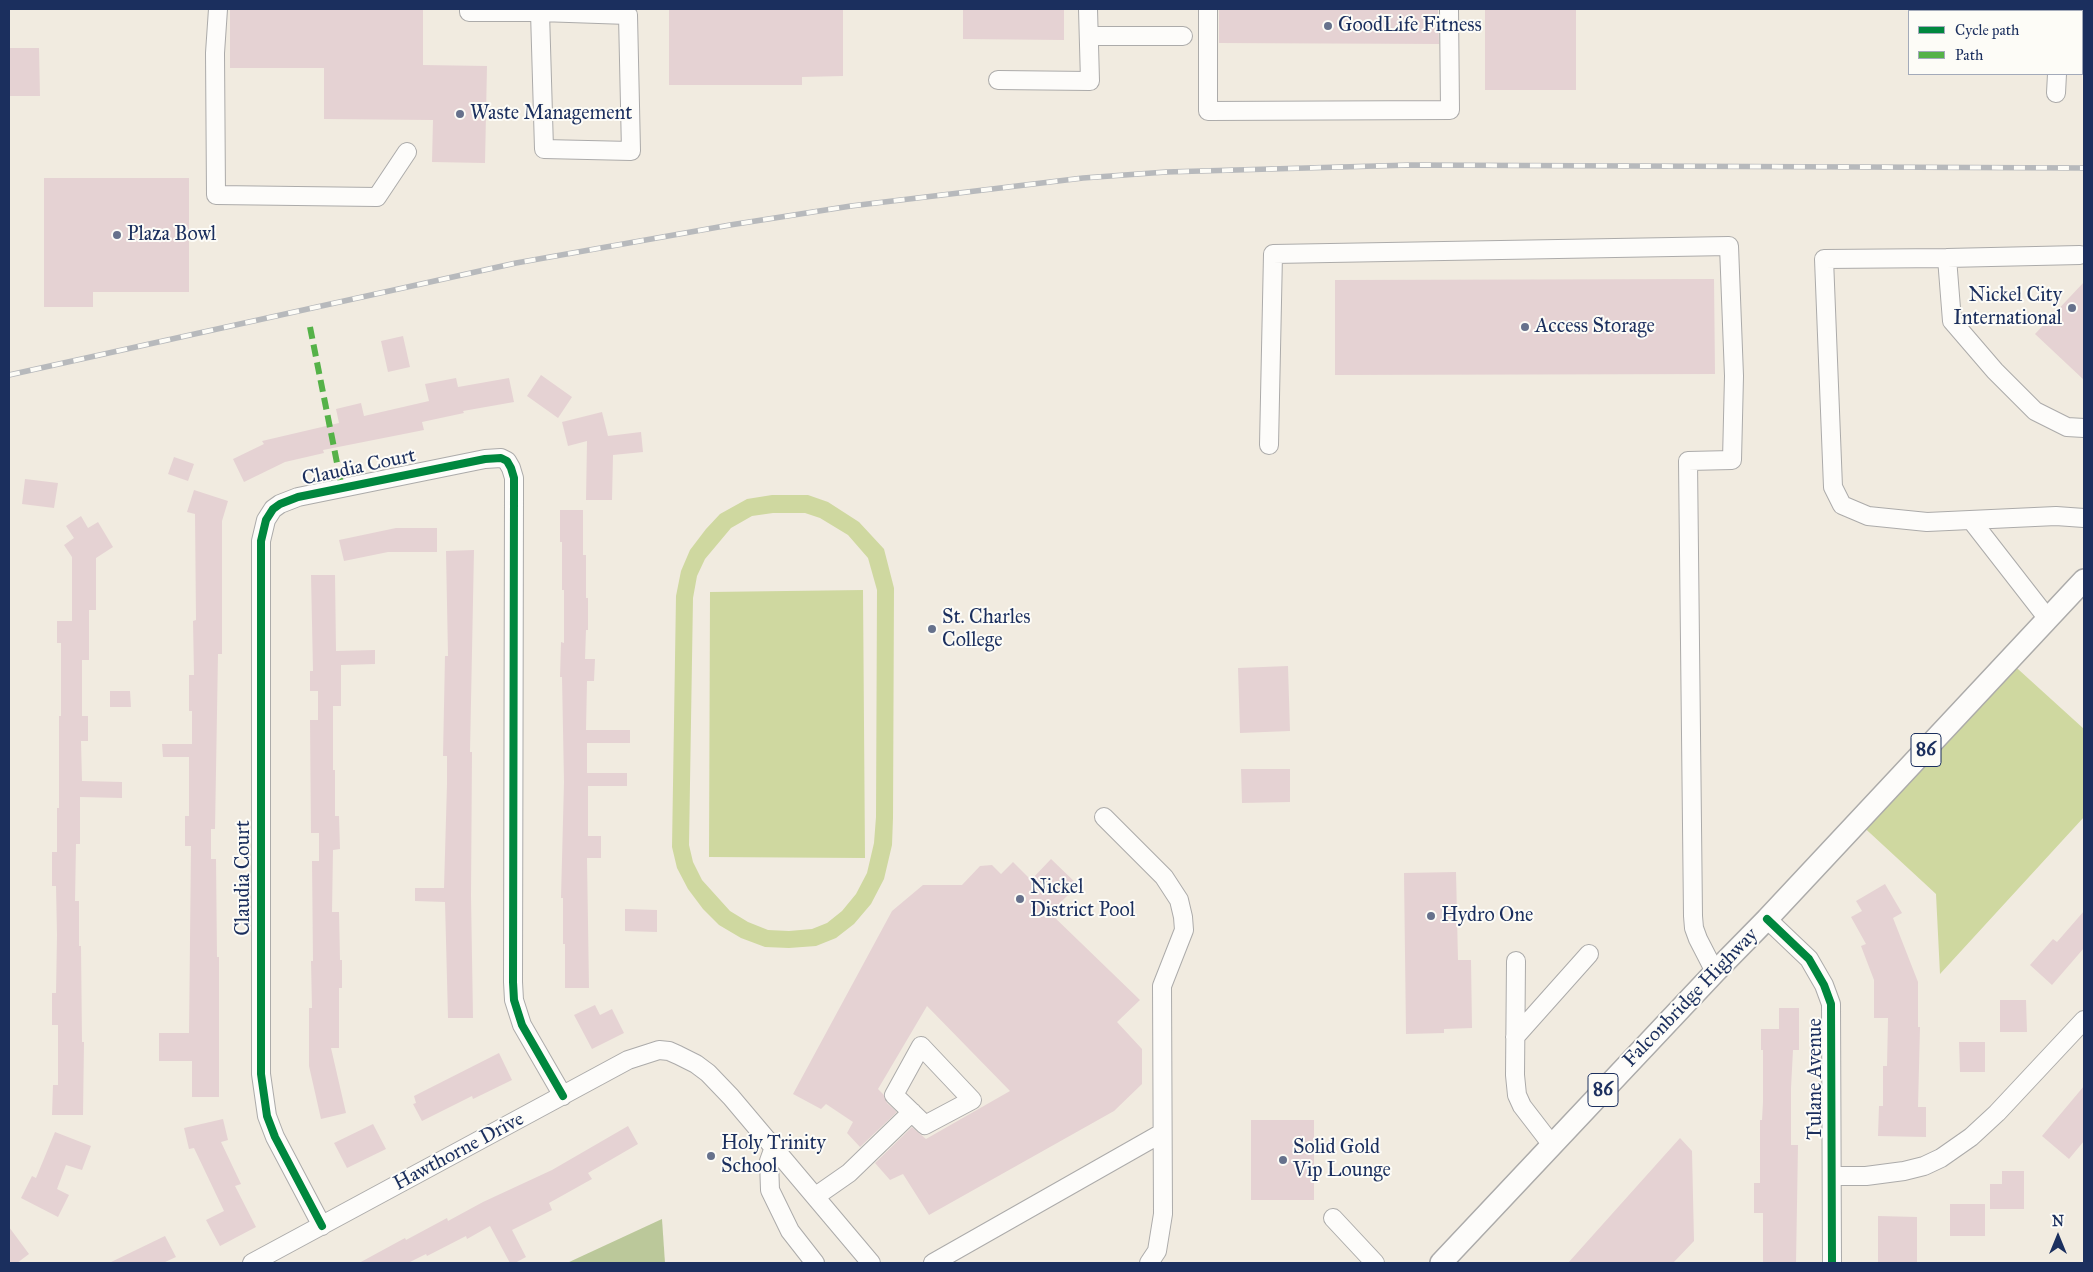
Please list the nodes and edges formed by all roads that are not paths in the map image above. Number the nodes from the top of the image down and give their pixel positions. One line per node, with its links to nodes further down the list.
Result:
1 (218, 9): 12 (street)
2 (469, 9): 6 (street)
3 (1088, 9): 7 (street)
4 (1208, 9): 5 (street)
5 (1449, 9)
6 (540, 11): 6 (street)
7 (1089, 36): 8 (street); 10 (street)
8 (1183, 36)
9 (2057, 75): 11 (street)
10 (998, 80)
11 (2056, 93)
12 (407, 152)
13 (2080, 255): 14 (street)
14 (1947, 258): 15 (street); 18 (street)
15 (2084, 428)
16 (1269, 444): 25 (street)
17 (2084, 518): 18 (street)
18 (1971, 520): 20 (street)
19 (2084, 580): 20 (main road, Falconbridge Highway / 86)
20 (2048, 619): 22 (main road, Falconbridge Highway / 86)
21 (1104, 817): 30 (street)
22 (1768, 919): 25 (main road, Falconbridge Highway / 86); 33 (street, Tulane Avenue)
23 (1589, 954): 27 (street)
24 (1516, 961): 27 (street)
25 (1715, 972): 31 (main road, Falconbridge Highway / 86)
26 (2084, 1020): 33 (street)
27 (1515, 1037): 31 (street)
28 (563, 1096): 32 (street, Hawthorne Drive); 36 (street, Hawthorne Drive); 36 (street, Claudia Court)
29 (912, 1112): 29 (street); 34 (street)
30 (1162, 1133): 40 (street); 41 (street)
31 (1552, 1145): 43 (main road, Falconbridge Highway / 86)
32 (774, 1147): 34 (street); 38 (street)
33 (1832, 1176): 44 (street, Tulane Avenue)
34 (816, 1196): 39 (street)
35 (1333, 1218): 42 (street)
36 (322, 1226): 37 (street, Hawthorne Drive)
37 (252, 1263)
38 (815, 1263)
39 (871, 1263)
40 (933, 1263)
41 (1149, 1263)
42 (1375, 1263)
43 (1441, 1263)
44 (1832, 1263)

